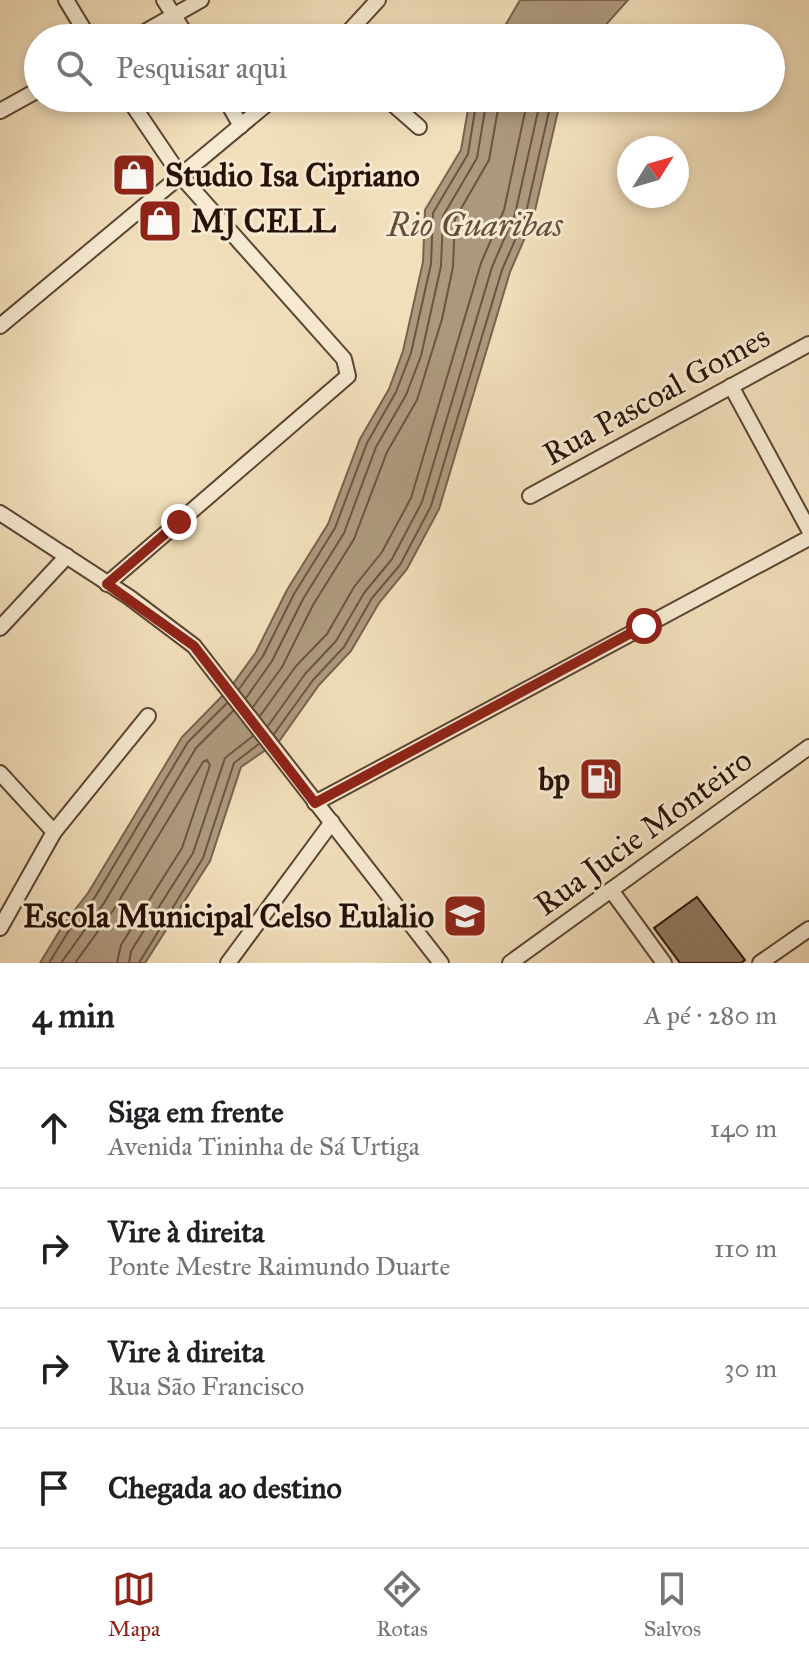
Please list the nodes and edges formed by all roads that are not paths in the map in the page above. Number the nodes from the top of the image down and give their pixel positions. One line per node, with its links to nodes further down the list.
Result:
1 (66, 0): 6 (street)
2 (164, 0): 5 (street)
3 (201, 0): 5 (street)
4 (378, 0): 9 (street)
5 (175, 17): 7 (street); 8 (street)
6 (81, 24)
7 (161, 24)
8 (179, 24)
9 (356, 24)
10 (24, 98): 11 (street)
11 (0, 111)
12 (137, 112): 18 (street)
13 (233, 112): 16 (street)
14 (258, 112): 16 (street)
15 (402, 112): 17 (street)
16 (241, 126): 18 (street)
17 (419, 127)
18 (180, 175): 19 (street); 27 (street)
19 (0, 326)
20 (809, 344): 21 (street, Rua Pascoal Gomes)
21 (731, 386): 22 (street, Rua Pascoal Gomes); 24 (street)
22 (530, 496)
23 (0, 513): 26 (street)
24 (809, 530)
25 (809, 538): 32 (street)
26 (67, 556): 27 (street); 28 (street)
27 (107, 584): 32 (street)
28 (0, 628)
29 (148, 716): 34 (street)
30 (809, 747): 35 (street, Rua Jucie Monteiro)
31 (0, 773): 34 (street)
32 (315, 803): 33 (street)
33 (332, 822): 39 (street); 40 (street)
34 (54, 832): 36 (street)
35 (611, 890): 38 (street); 41 (street, Rua Jucie Monteiro)
36 (0, 928)
37 (809, 929): 42 (street)
38 (663, 962)
39 (228, 963)
40 (441, 963)
41 (510, 963)
42 (760, 963)

